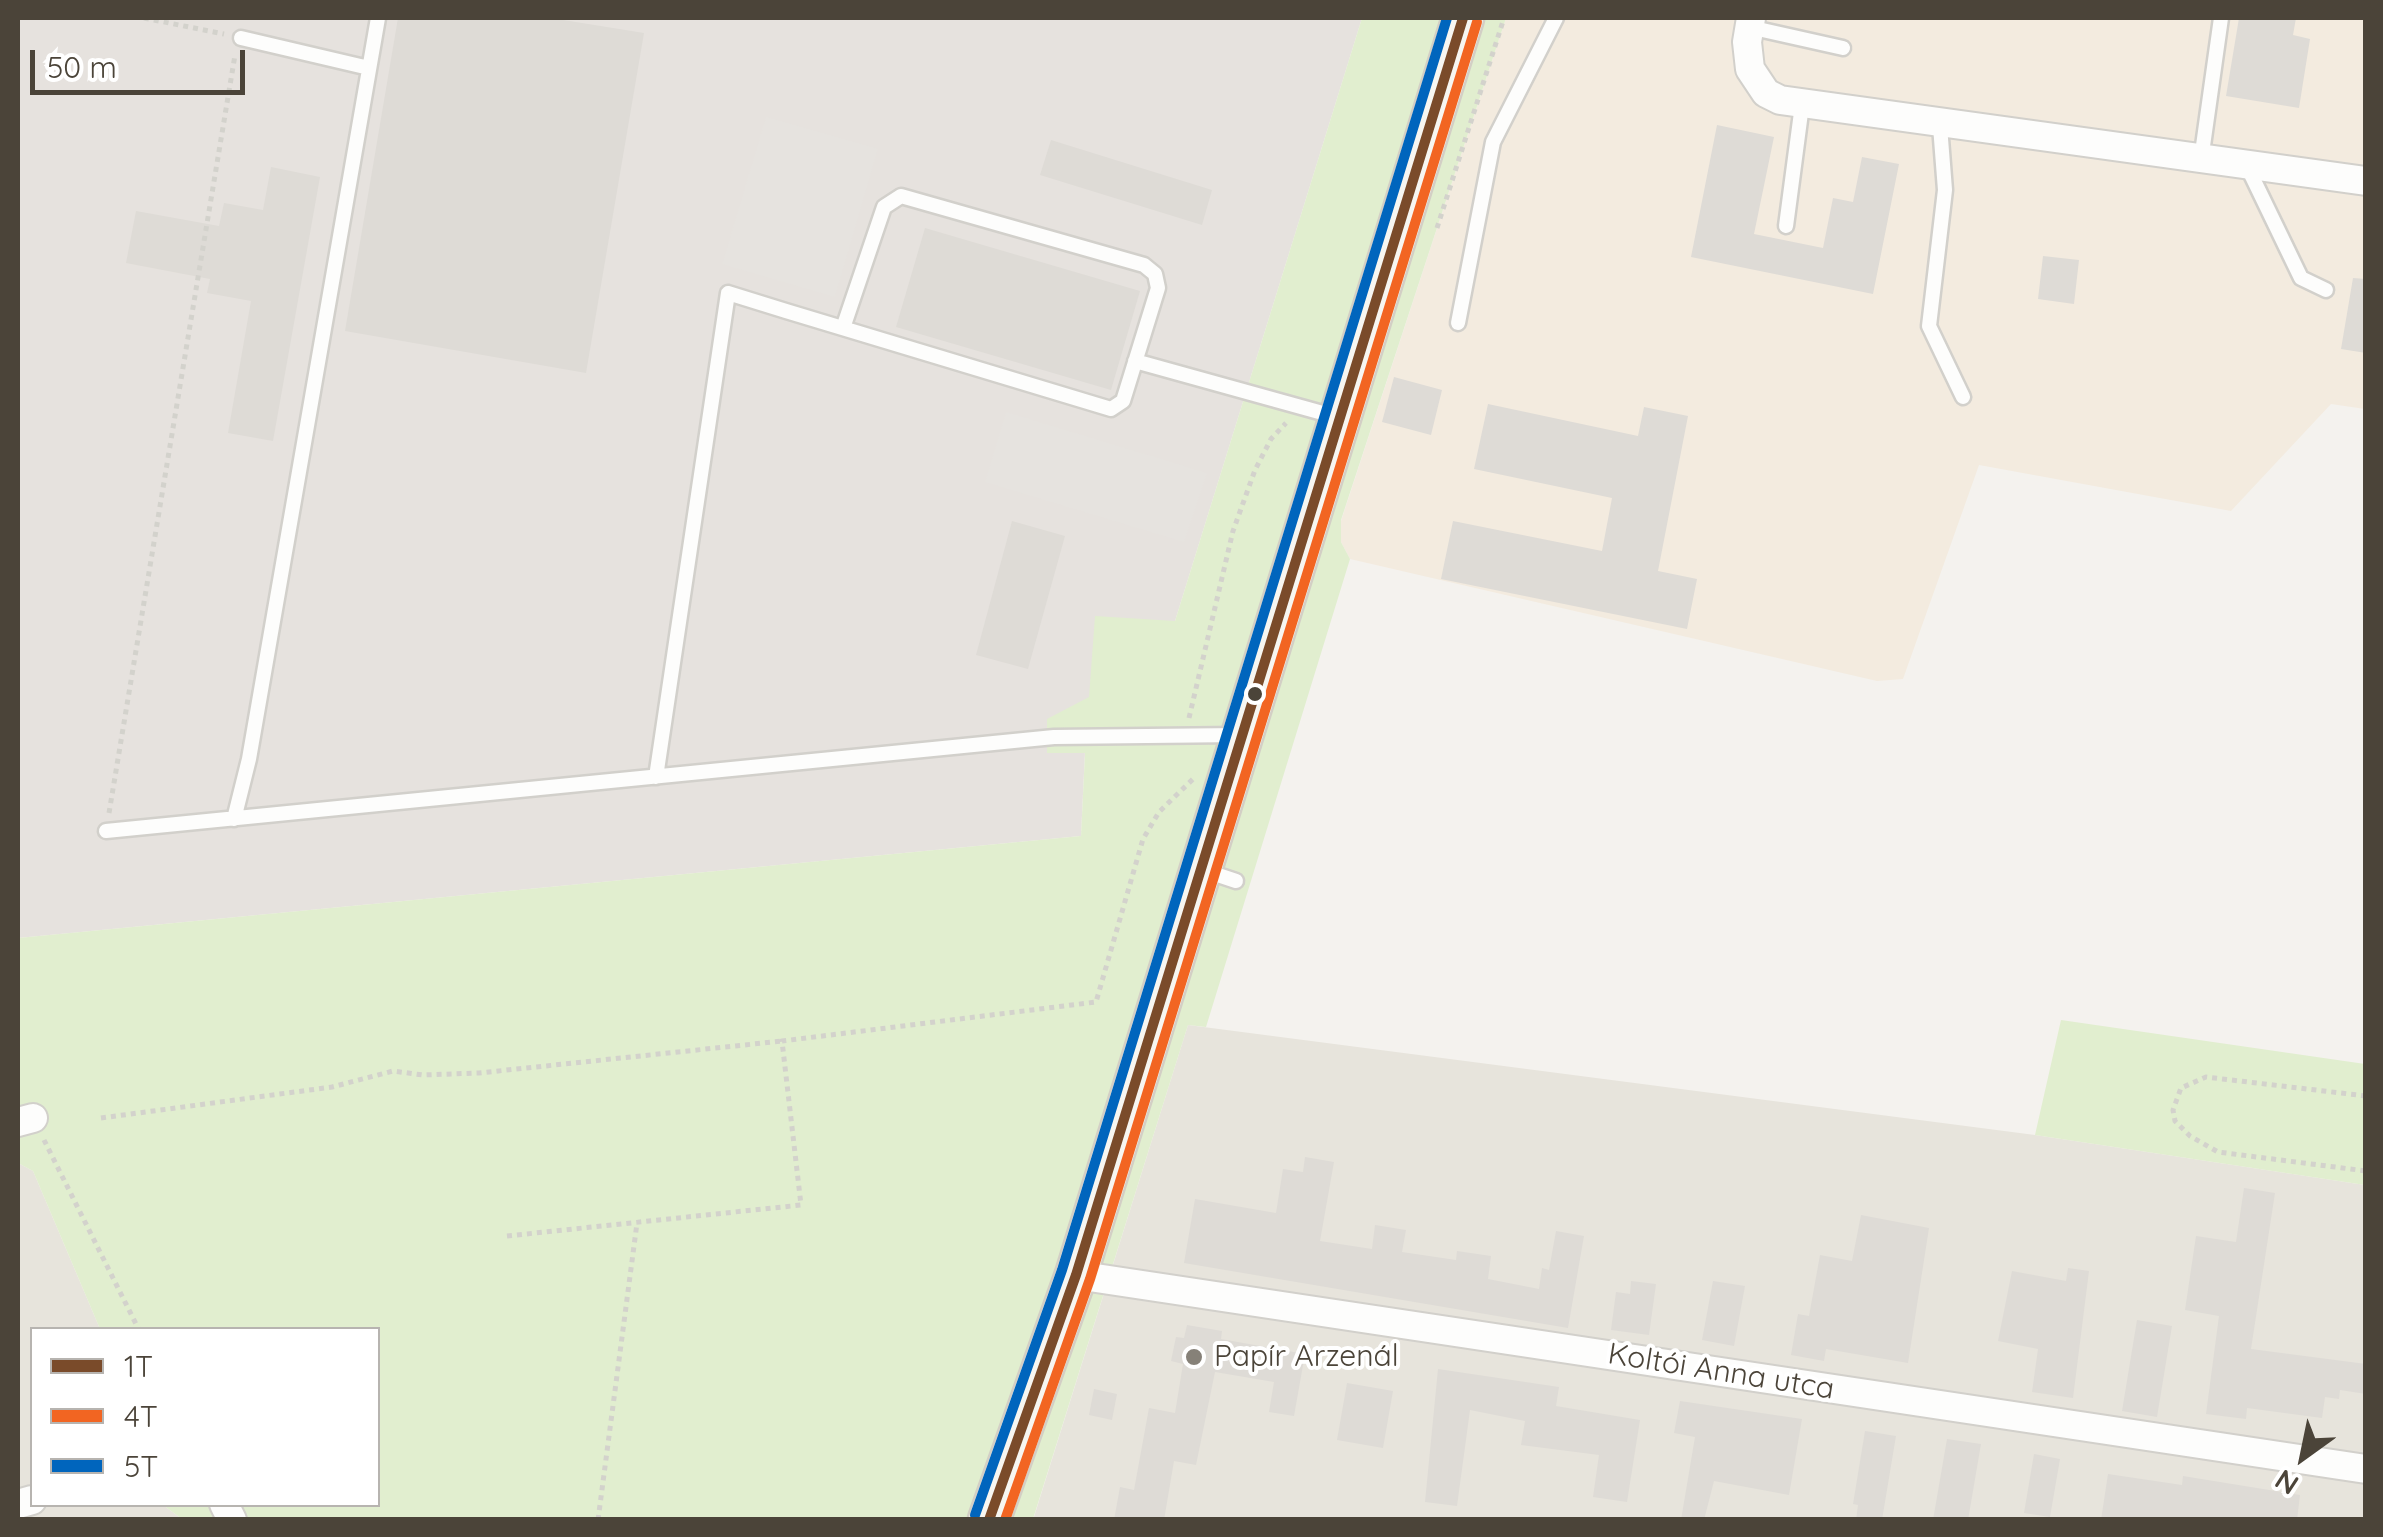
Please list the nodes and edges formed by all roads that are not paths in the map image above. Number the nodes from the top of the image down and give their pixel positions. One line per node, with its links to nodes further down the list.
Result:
1 (378, 18): 8 (lane)
2 (1464, 18): 20 (main road)
3 (1556, 18): 16 (lane)
4 (2221, 18): 11 (lane)
5 (1750, 22): 7 (lane); 9 (street)
6 (241, 38): 8 (lane)
7 (1843, 48)
8 (369, 68): 23 (lane)
9 (1802, 105): 10 (street); 14 (lane)
10 (1940, 126): 11 (street); 19 (lane)
11 (2200, 162): 12 (street)
12 (2247, 166): 13 (street); 15 (lane)
13 (2366, 181)
14 (1786, 226)
15 (2326, 290)
16 (1458, 323)
17 (843, 328): 18 (lane); 18 (lane); 22 (lane)
18 (1135, 361): 20 (lane)
19 (1964, 397)
20 (1341, 418): 21 (main road)
21 (1244, 735): 22 (lane); 25 (main road)
22 (656, 777): 23 (lane)
23 (234, 818): 24 (lane)
24 (106, 831)
25 (1076, 1275): 26 (street, Koltói Anna utca); 27 (main road)
26 (2366, 1469)
27 (989, 1520)

